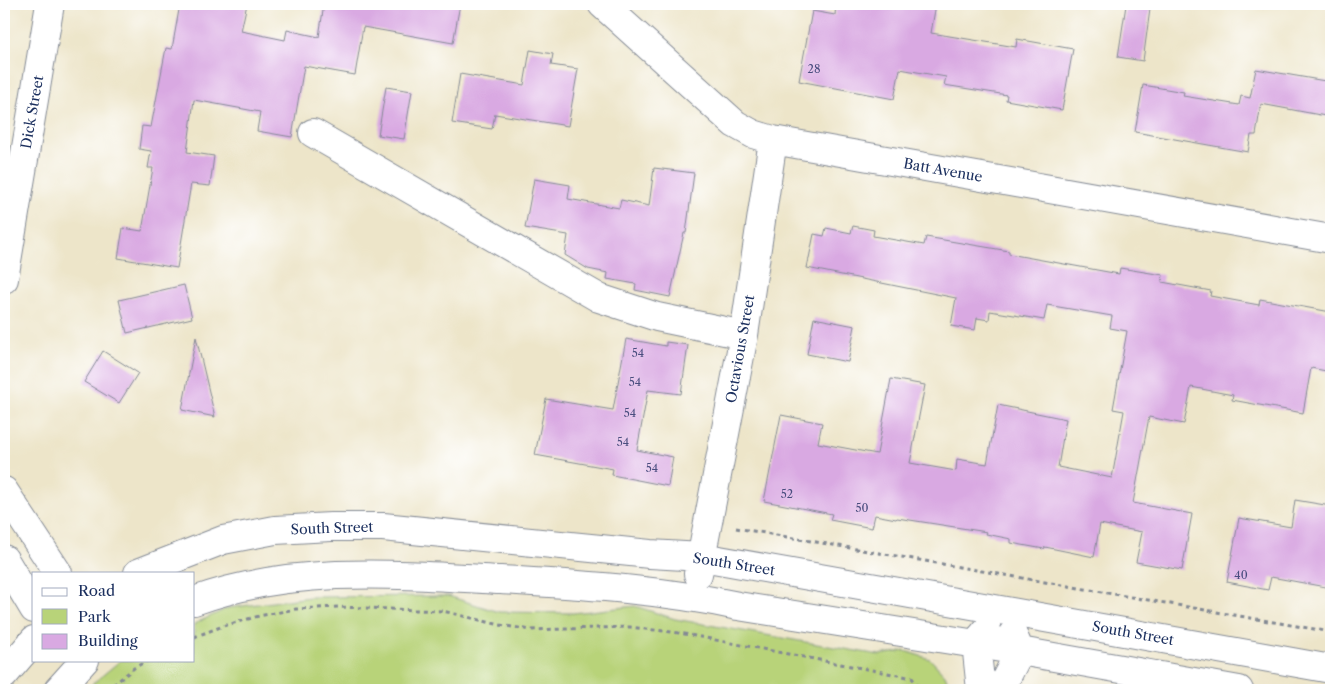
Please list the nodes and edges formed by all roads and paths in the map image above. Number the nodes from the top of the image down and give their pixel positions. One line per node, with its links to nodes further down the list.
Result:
1 (50, 4): 6 (street, Dick Street)
2 (602, 4): 4 (street, Batt Avenue)
3 (313, 133): 7 (street)
4 (773, 140): 5 (street, Batt Avenue); 7 (street, Octavious Street)
5 (1331, 239)
6 (4, 279)
7 (744, 334): 9 (street, Octavious Street)
8 (4, 490): 12 (street)
9 (708, 523): 10 (street, Octavious Street); 18 (path)
10 (702, 557): 13 (street, South Street); 14 (street, Octavious Street); 17 (street, South Street)
11 (4, 559): 16 (street)
12 (57, 572)
13 (141, 572)
14 (693, 596): 15 (street); 21 (street)
15 (195, 601)
16 (32, 606)
17 (1003, 610): 21 (street); 22 (street); 25 (street, South Street)
18 (1331, 632)
19 (195, 637): 29 (path)
20 (32, 642): 26 (street)
21 (976, 644): 22 (street); 30 (street)
22 (1020, 651): 31 (street); 32 (street)
23 (83, 662): 27 (street)
24 (144, 662): 28 (path)
25 (1331, 669)
26 (4, 675)
27 (58, 690)
28 (107, 690)
29 (921, 690)
30 (981, 690)
31 (1000, 690)
32 (1239, 690)

